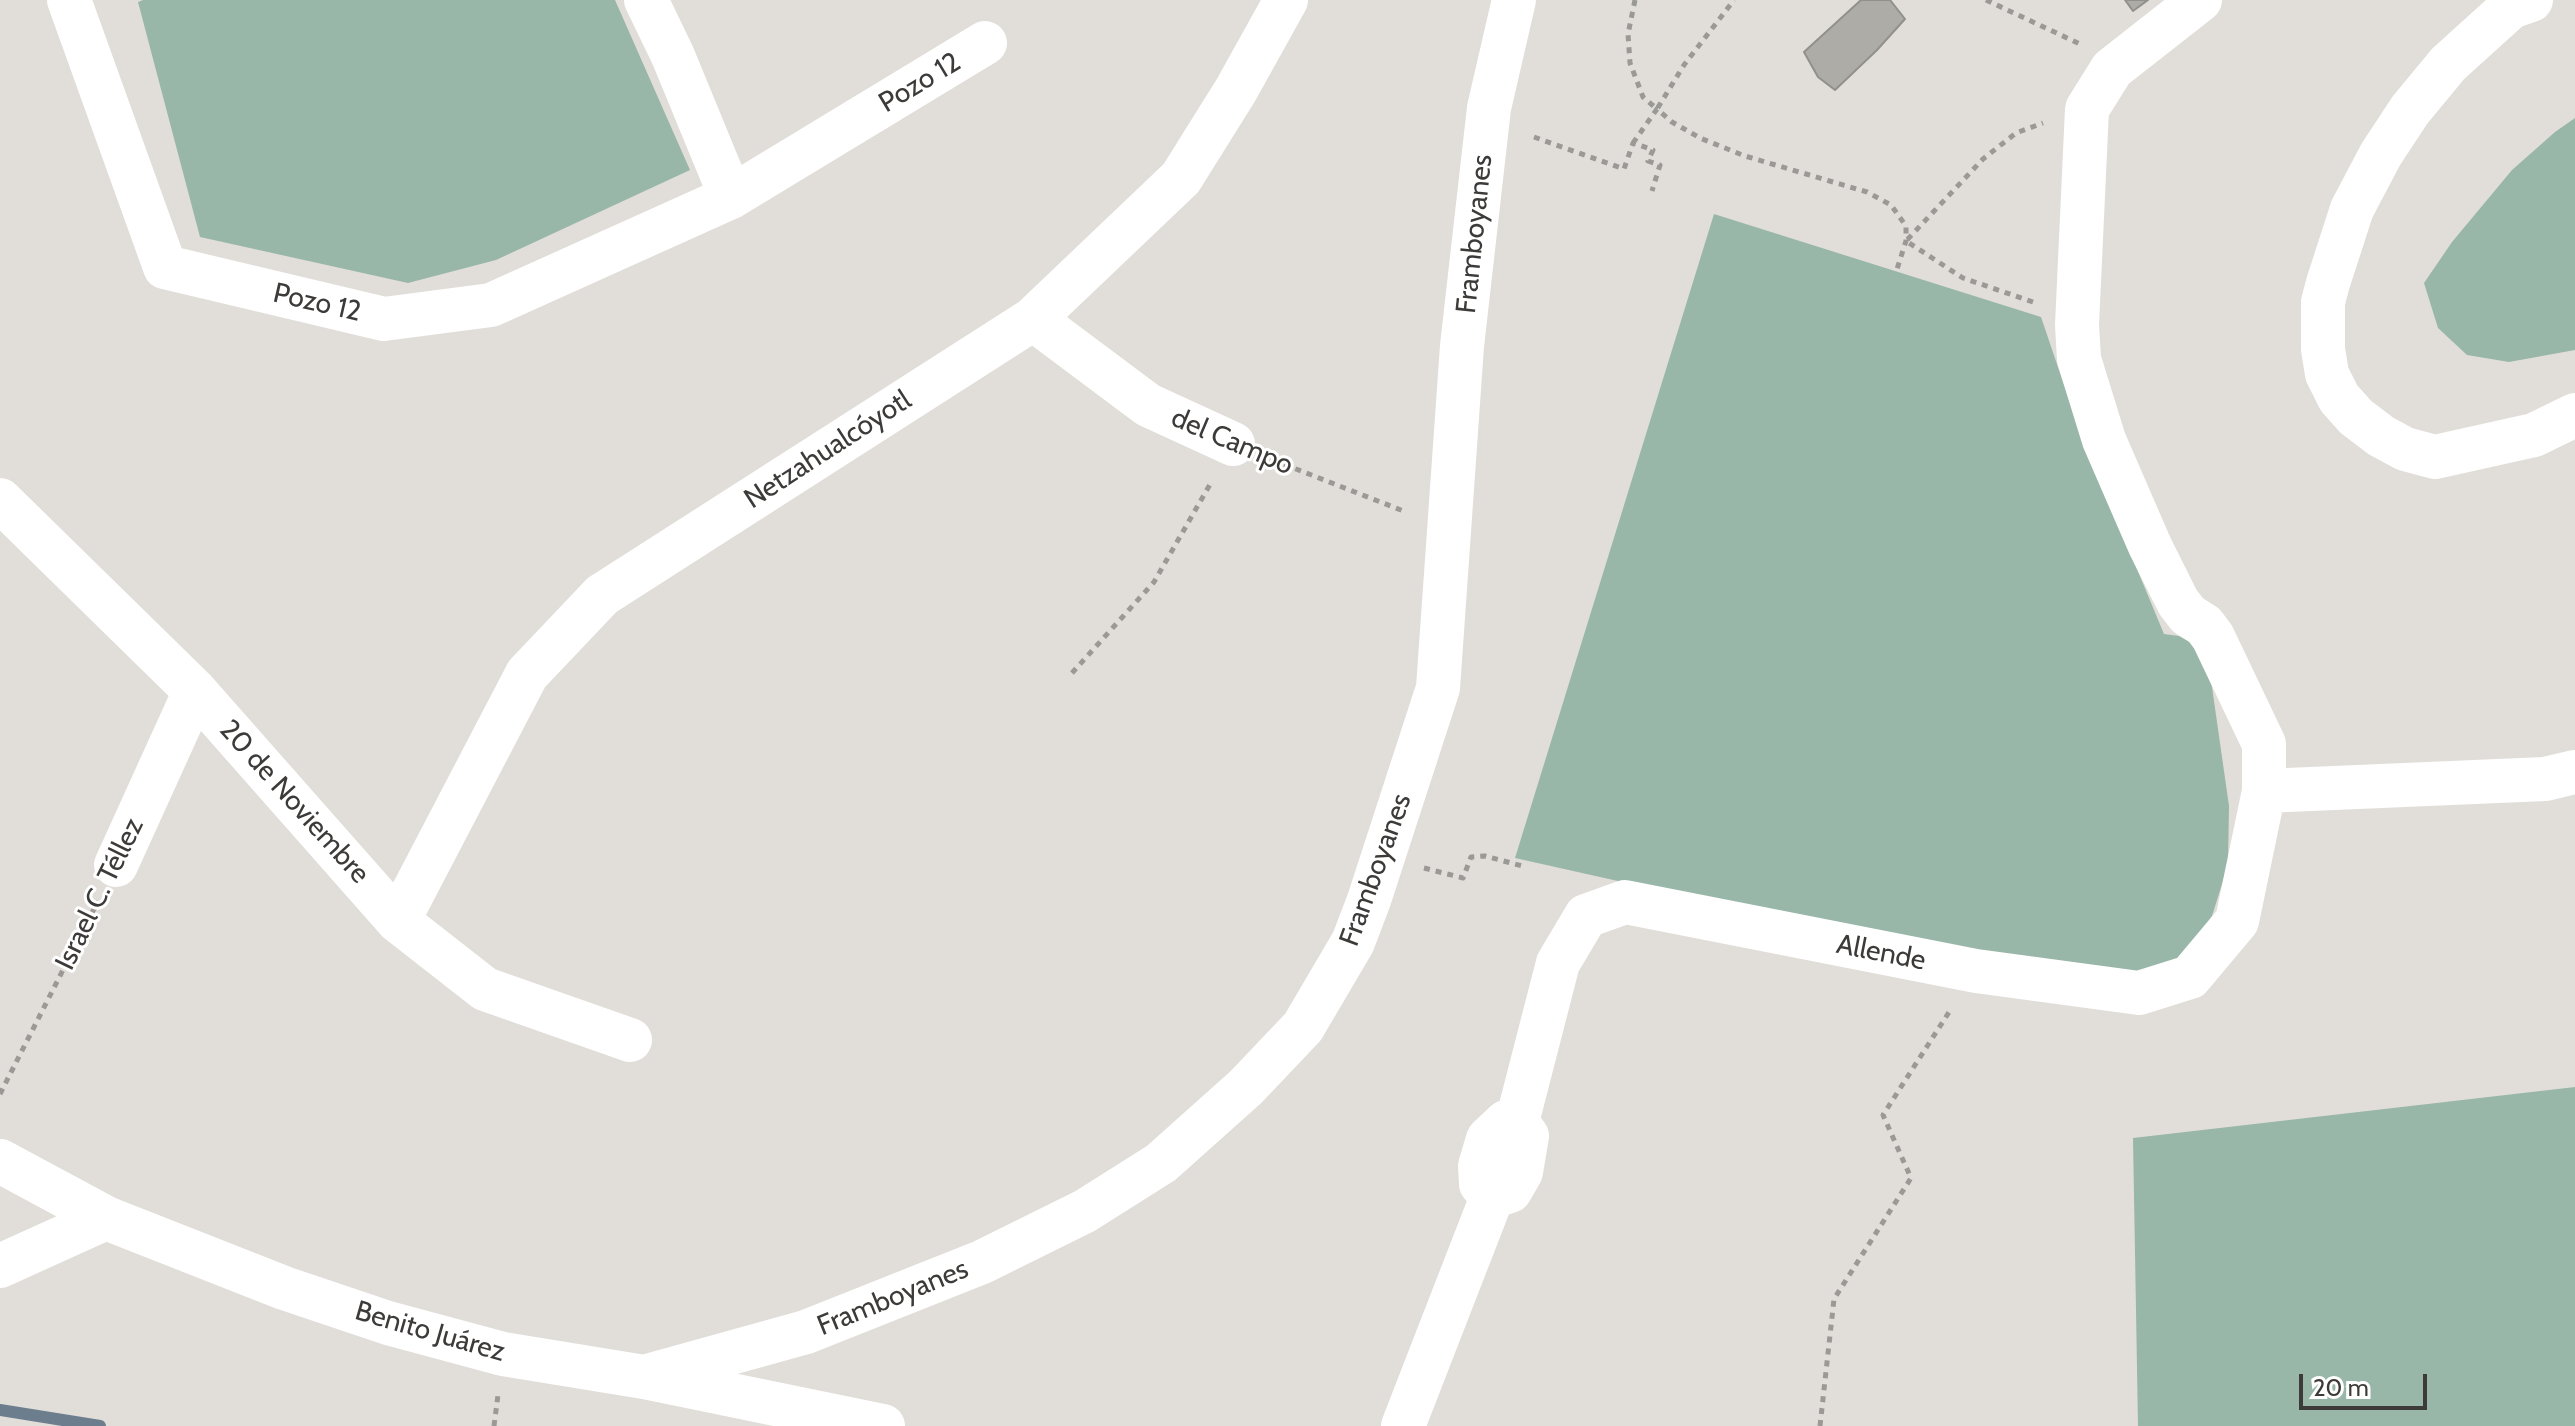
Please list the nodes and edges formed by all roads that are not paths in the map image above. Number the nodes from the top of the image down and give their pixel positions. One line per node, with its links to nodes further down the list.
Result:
1 (69, 0): 8 (street, Pozo 12)
2 (646, 0): 8 (street)
3 (1286, 0): 9 (street, Netzahualcóyotl)
4 (1514, 0): 22 (street, Framboyanes)
5 (2200, 0): 15 (street, Allende)
6 (2531, 0): 10 (street)
7 (985, 43): 8 (street, Pozo 12)
8 (731, 197)
9 (1033, 319): 11 (street, del Campo); 17 (street, Netzahualcóyotl)
10 (2575, 415)
11 (1233, 444)
12 (0, 500): 13 (street, 20 de Noviembre)
13 (195, 691): 16 (street, Israel C. Téllez); 17 (street, 20 de Noviembre)
14 (2575, 772): 15 (street)
15 (2264, 791): 24 (street, Allende)
16 (116, 865)
17 (398, 921): 18 (street, 20 de Noviembre)
18 (630, 1040)
19 (0, 1161): 20 (street, Benito Juárez)
20 (106, 1218): 21 (street); 22 (street, Benito Juárez)
21 (0, 1266)
22 (644, 1377): 23 (street, Benito Juárez)
23 (883, 1426)
24 (1403, 1426)

